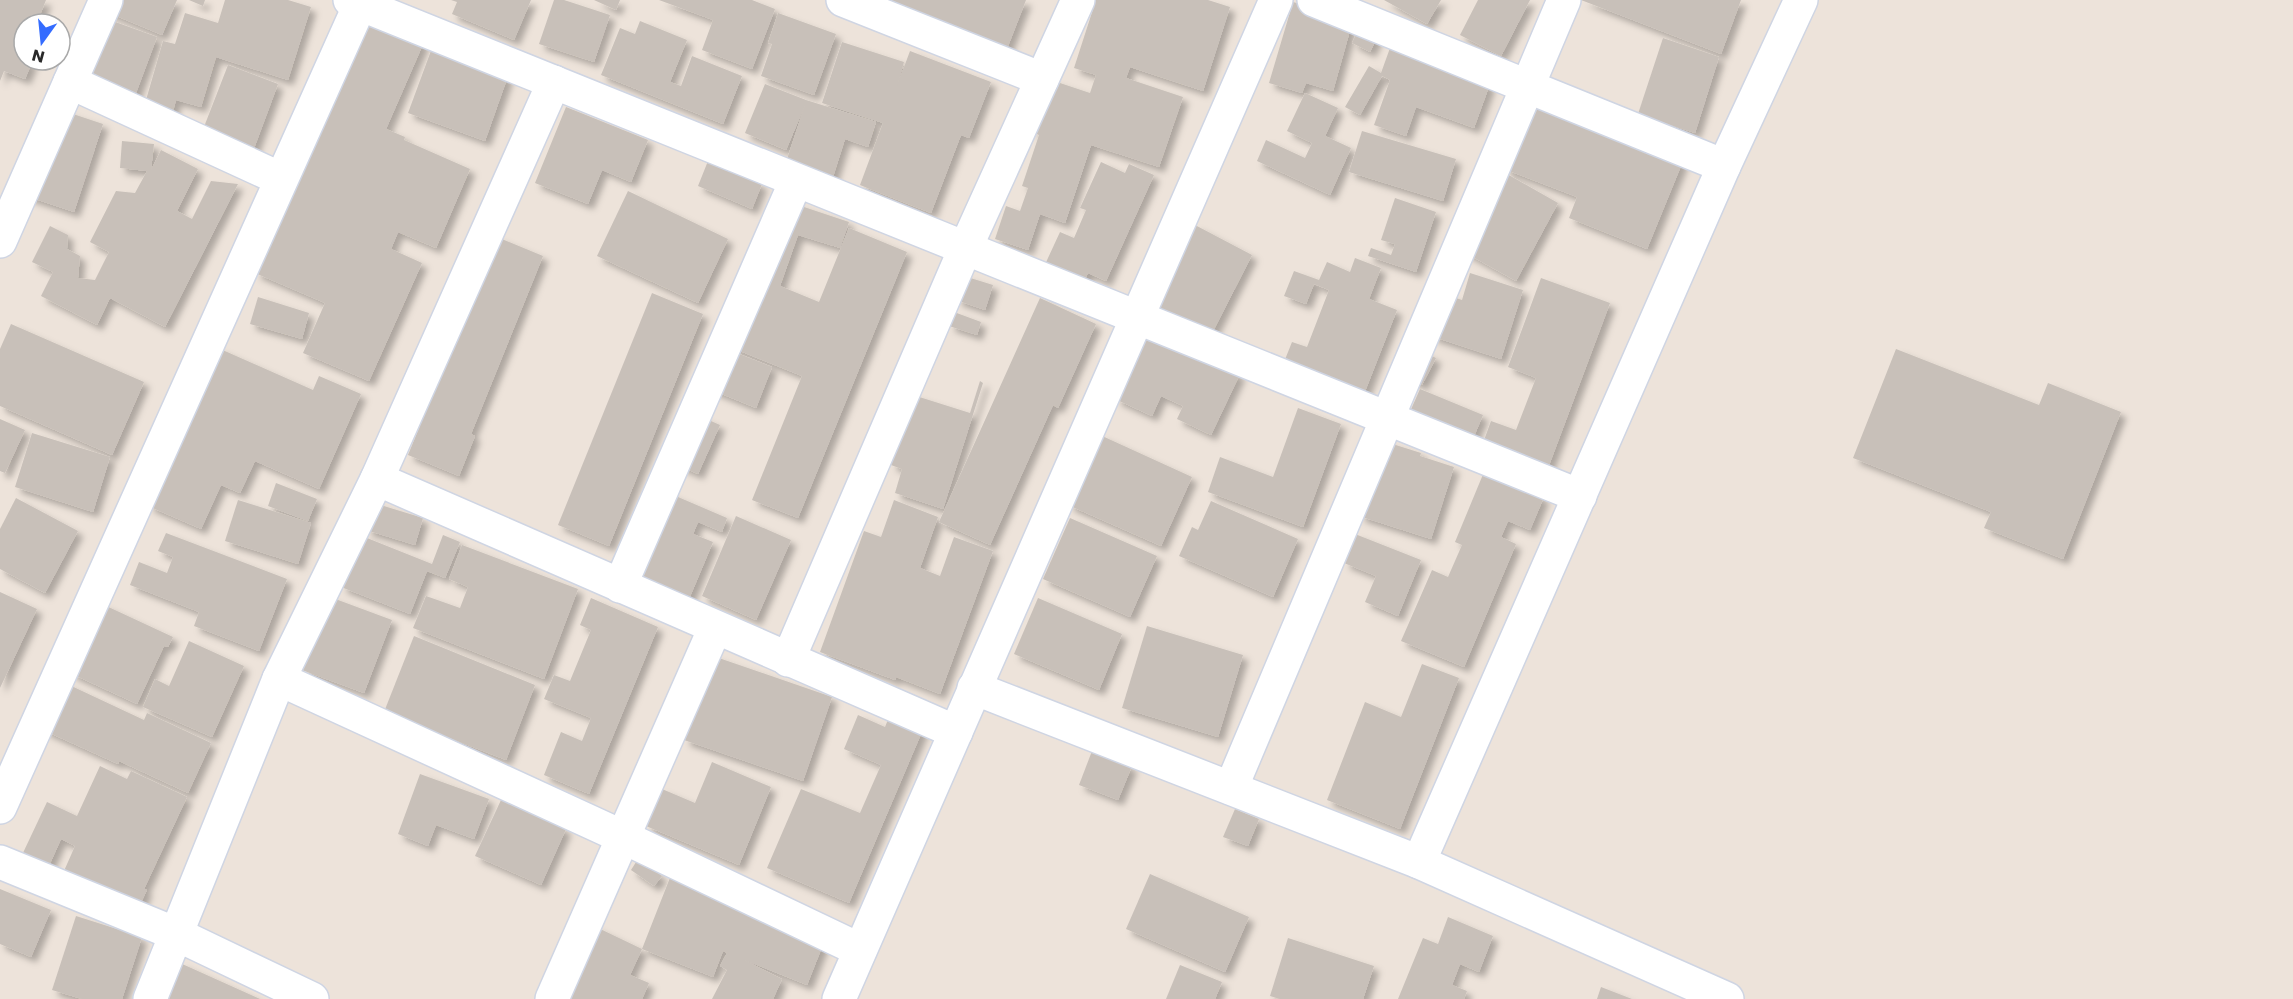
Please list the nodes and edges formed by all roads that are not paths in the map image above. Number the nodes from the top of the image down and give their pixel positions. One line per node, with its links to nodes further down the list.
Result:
1 (106, 0): 10 (street)
2 (843, 0): 9 (street)
3 (1078, 0): 9 (street)
4 (1276, 0): 18 (street)
5 (1314, 0): 12 (street)
6 (1564, 0): 12 (street)
7 (1801, 0): 13 (street)
8 (357, 1): 11 (street); 14 (street)
9 (1042, 79): 17 (street)
10 (70, 82): 14 (street); 16 (street)
11 (554, 82): 15 (street); 20 (street)
12 (1528, 87): 13 (street); 19 (street)
13 (1724, 166): 21 (street)
14 (281, 179): 29 (street)
15 (796, 180): 17 (street); 22 (street)
16 (0, 241)
17 (965, 249): 18 (street); 24 (street)
18 (1137, 318): 19 (street); 26 (street)
19 (1388, 418): 21 (street); 28 (street)
20 (377, 479): 22 (street); 25 (street)
21 (1580, 496): 32 (street)
22 (620, 586): 23 (street)
23 (715, 628): 24 (street); 30 (street)
24 (788, 660): 27 (street)
25 (279, 678): 30 (street); 33 (street)
26 (974, 688): 27 (street); 28 (street)
27 (956, 732): 34 (street)
28 (1231, 788): 32 (street)
29 (0, 807)
30 (623, 837): 34 (street); 37 (street)
31 (0, 862): 33 (street)
32 (1419, 862): 39 (street)
33 (176, 934): 35 (street); 36 (street)
34 (860, 950): 38 (street)
35 (150, 999)
36 (312, 999)
37 (552, 999)
38 (838, 999)
39 (1727, 999)

